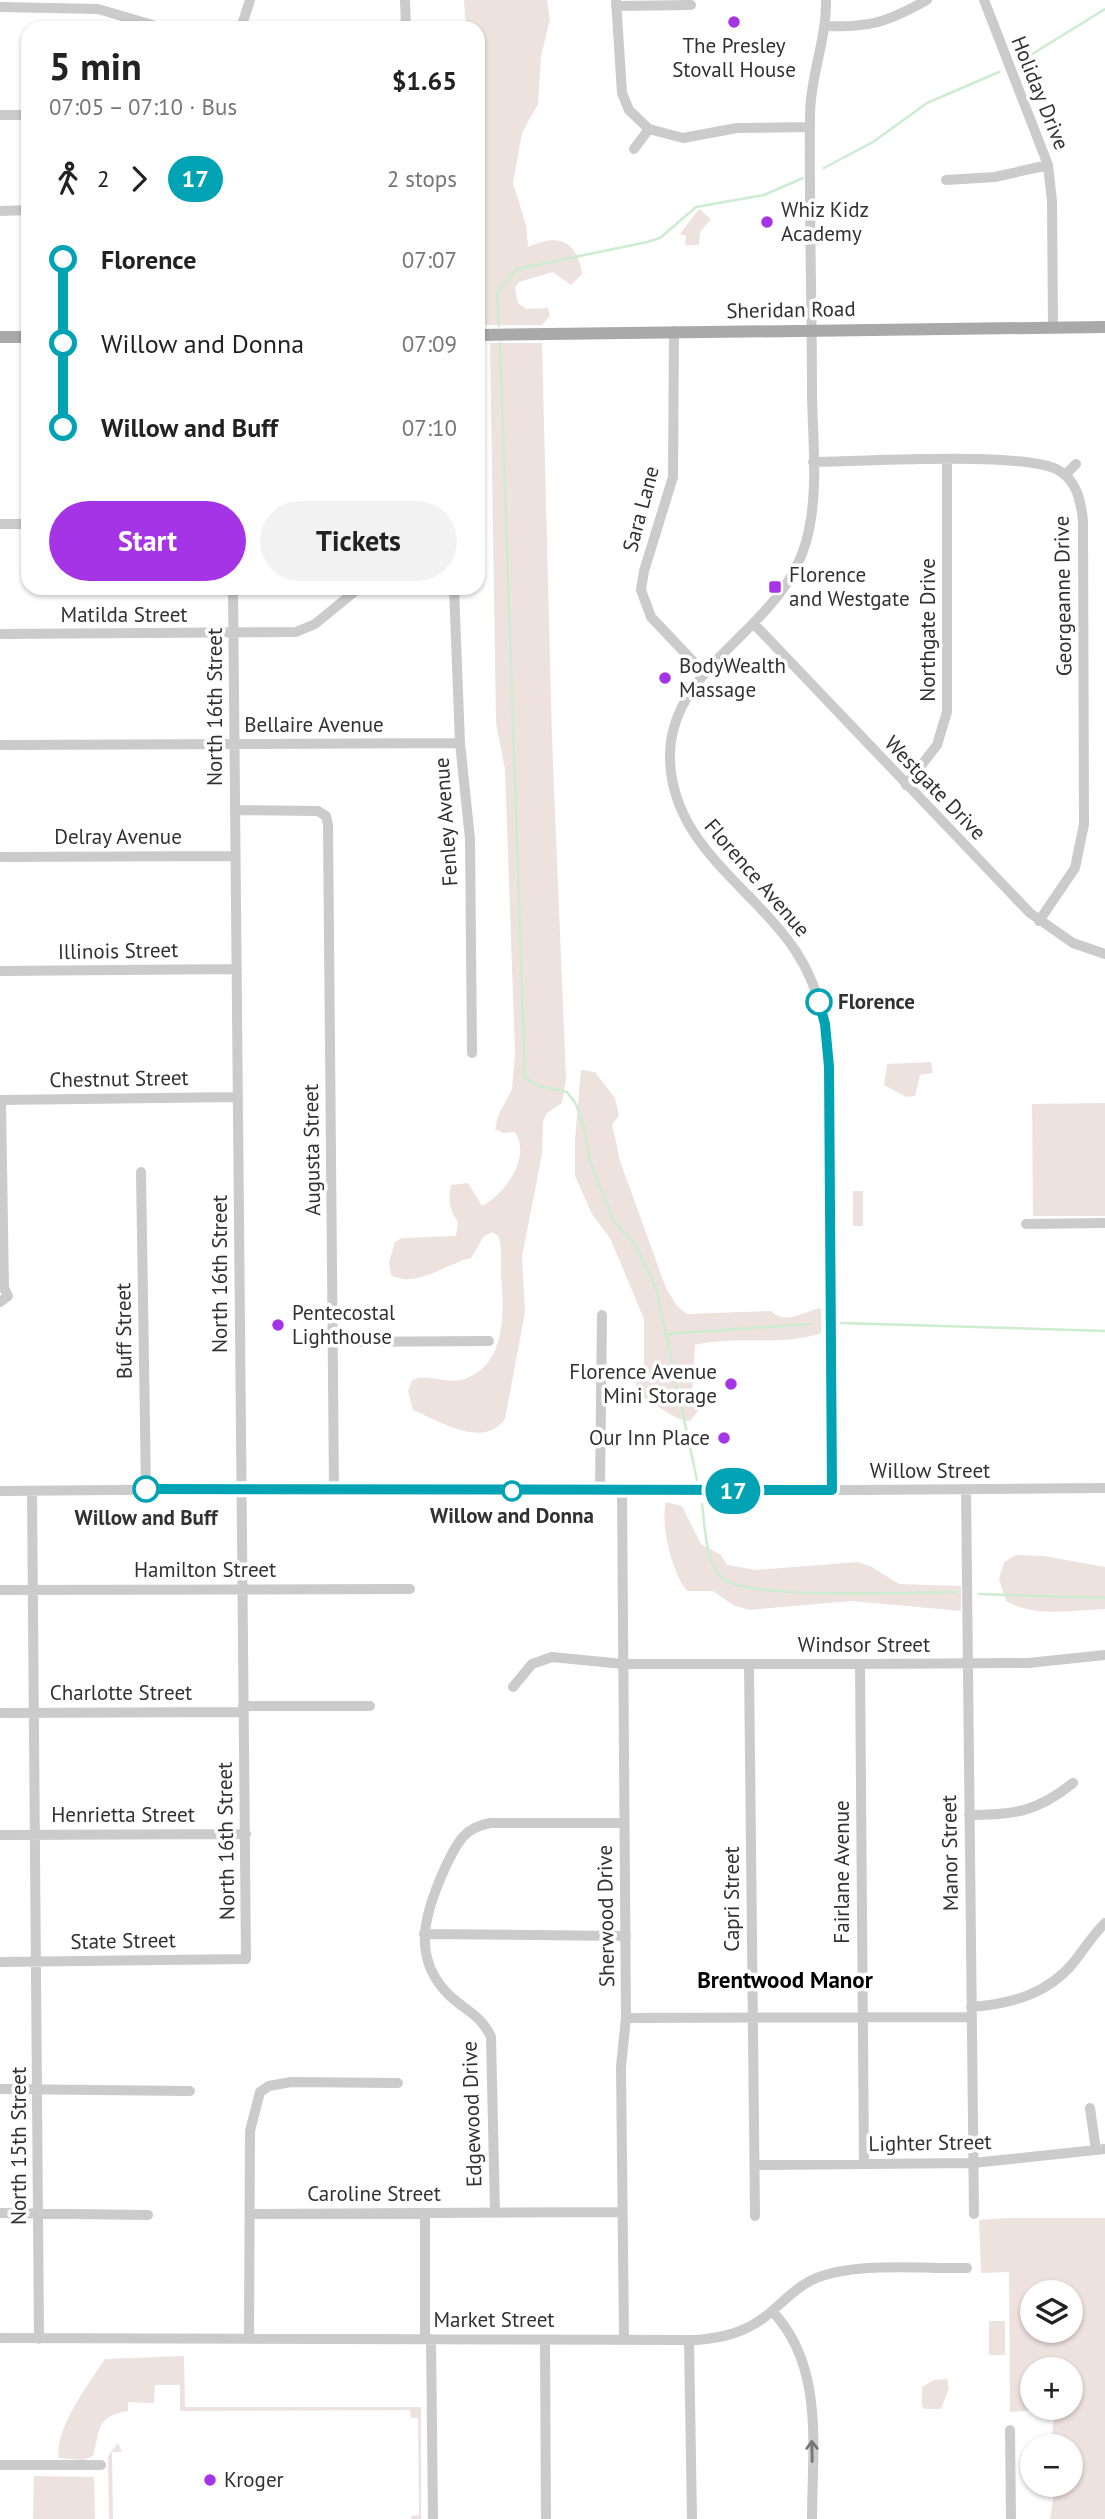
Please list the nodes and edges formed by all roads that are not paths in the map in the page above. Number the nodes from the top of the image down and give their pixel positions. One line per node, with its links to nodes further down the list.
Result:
1 (250, 0): 10 (street)
2 (405, 0): 11 (street)
3 (826, 0): 12 (street, Florence Avenue)
4 (927, 0): 12 (street)
5 (984, 0): 18 (street, Holiday Drive)
6 (616, 3): 7 (street); 16 (street)
7 (691, 5)
8 (0, 7): 9 (street)
9 (137, 21)
10 (243, 21)
11 (406, 21)
12 (825, 26): 15 (street, Florence Avenue)
13 (0, 115): 14 (street)
14 (21, 115)
15 (810, 127): 16 (street); 24 (street, Florence Avenue)
16 (649, 129): 17 (street)
17 (634, 149)
18 (1048, 165): 19 (street); 22 (street, Holiday Drive)
19 (946, 180)
20 (21, 210): 21 (street)
21 (0, 212)
22 (1053, 327): 23 (main road, Sheridan Road); 24 (main road, Sheridan Road)
23 (1105, 327)
24 (812, 328): 25 (main road, Sheridan Road); 30 (street, Florence Avenue)
25 (674, 331): 26 (main road, Sheridan Road); 41 (street, Sara Lane)
26 (485, 335)
27 (0, 337): 28 (main road)
28 (21, 337)
29 (947, 461): 30 (street); 32 (street); 45 (street, Northgate Drive)
30 (813, 462): 38 (street, Florence Avenue)
31 (1076, 464): 32 (street)
32 (1065, 475): 49 (street, Georgeanne Drive)
33 (0, 524): 34 (street)
34 (21, 524)
35 (233, 595): 40 (street, North 16th Street)
36 (350, 595): 40 (street, Matilda Street)
37 (454, 595): 42 (street, Fenley Avenue)
38 (755, 625): 41 (street, Florence Avenue); 45 (street, Westgate Drive)
39 (0, 634): 40 (street, Matilda Street)
40 (234, 634): 43 (street, North 16th Street)
41 (704, 673): 68 (street, Florence Avenue)
42 (460, 743): 43 (street, Bellaire Avenue); 53 (street, Fenley Avenue)
43 (235, 744): 44 (street, Bellaire Avenue); 46 (street, North 16th Street)
44 (0, 745)
45 (906, 785): 49 (street, Westgate Drive)
46 (236, 810): 47 (street, North 16th Street); 63 (street, Augusta Street)
47 (235, 856): 48 (street, Delray Avenue); 51 (street, North 16th Street)
48 (0, 857)
49 (1039, 920): 50 (street, Westgate Drive)
50 (1105, 954)
51 (237, 969): 52 (street, Illinois Street); 54 (street, North 16th Street)
52 (0, 971)
53 (472, 1053)
54 (238, 1097): 55 (street, Chestnut Street); 67 (street, North 16th Street)
55 (0, 1100): 57 (street)
56 (141, 1172): 66 (street, Buff Street)
57 (2, 1202): 60 (street)
58 (1105, 1223): 59 (street)
59 (1026, 1224)
60 (4, 1299)
61 (602, 1315): 72 (street)
62 (489, 1341): 63 (street)
63 (333, 1342): 64 (street, Augusta Street)
64 (334, 1488): 67 (street, Willow Street); 72 (street, Willow Street)
65 (1105, 1488): 69 (street, Willow Street)
66 (146, 1489): 67 (street, Willow Street); 71 (street, Willow Street)
67 (241, 1489): 74 (street, North 16th Street)
68 (832, 1490): 69 (street, Willow Street); 73 (street, Willow Street)
69 (966, 1490): 79 (street, Manor Street)
70 (0, 1491): 71 (street, Willow Street)
71 (32, 1491): 77 (street, North 15th Street)
72 (600, 1492): 73 (street, Willow Street)
73 (622, 1492): 80 (street, Sherwood Drive)
74 (243, 1589): 75 (street, Hamilton Street); 77 (street, Hamilton Street); 85 (street, North 16th Street)
75 (410, 1589)
76 (0, 1590): 77 (street, Hamilton Street)
77 (33, 1590): 87 (street, North 15th Street)
78 (1105, 1655): 79 (street, Windsor Street)
79 (968, 1663): 81 (street, Windsor Street); 89 (street, Manor Street)
80 (623, 1664): 82 (street, Windsor Street); 83 (street, Windsor Street); 90 (street, Sherwood Drive)
81 (860, 1664): 82 (street, Windsor Street); 102 (street, Fairlane Avenue)
82 (750, 1665): 101 (street, Capri Street)
83 (513, 1687)
84 (370, 1706): 85 (street, Charlotte Street)
85 (243, 1709): 87 (street, Charlotte Street); 91 (street, North 16th Street)
86 (0, 1713): 87 (street, Charlotte Street)
87 (35, 1713): 93 (street, North 15th Street)
88 (1073, 1783): 89 (street)
89 (969, 1815): 100 (street, Manor Street)
90 (624, 1823): 95 (street, Edgewood Drive); 96 (street, Sherwood Drive)
91 (246, 1834): 93 (street, Henrietta Street); 97 (street, North 16th Street)
92 (0, 1835): 93 (street, Henrietta Street)
93 (36, 1835): 99 (street, North 15th Street)
94 (1105, 1923): 100 (street)
95 (424, 1934): 96 (street); 116 (street, Edgewood Drive)
96 (626, 1936): 103 (street, Sherwood Drive)
97 (246, 1959): 99 (street, State Street)
98 (0, 1962): 99 (street, State Street)
99 (37, 1962): 106 (street, North 15th Street)
100 (971, 2012): 102 (street); 110 (street, Manor Street)
101 (752, 2017): 102 (street); 103 (street); 112 (street, Capri Street)
102 (862, 2017): 111 (street, Fairlane Avenue)
103 (626, 2018): 113 (street, Sherwood Drive)
104 (398, 2083): 117 (street)
105 (0, 2089): 106 (street)
106 (38, 2089): 107 (street); 115 (street, North 15th Street)
107 (190, 2091)
108 (1090, 2108): 109 (street)
109 (1100, 2149): 110 (street, Lighter Street)
110 (973, 2163): 111 (street, Lighter Street); 119 (street, Manor Street)
111 (863, 2164): 112 (street, Lighter Street)
112 (755, 2165): 121 (street, Capri Street)
113 (622, 2212): 116 (street, Caroline Street); 129 (street, Sherwood Drive)
114 (0, 2213): 115 (street)
115 (38, 2213): 120 (street); 126 (street, North 15th Street)
116 (495, 2213): 118 (street, Caroline Street)
117 (251, 2214): 118 (street, Caroline Street); 125 (street)
118 (425, 2214): 127 (street)
119 (974, 2214)
120 (148, 2215)
121 (755, 2216)
122 (967, 2268): 123 (street, Market Street)
123 (772, 2311): 130 (street, Market Street); 137 (street, one-way to 123)
124 (0, 2338): 126 (street, Market Street)
125 (249, 2338): 126 (street, Market Street); 127 (street, Market Street)
126 (39, 2339)
127 (428, 2339): 128 (street, Market Street); 134 (street)
128 (545, 2340): 129 (street, Market Street); 135 (street)
129 (624, 2340): 130 (street, Market Street)
130 (689, 2340): 136 (street)
131 (1010, 2430): 138 (street)
132 (0, 2465): 133 (street)
133 (102, 2465)
134 (433, 2519)
135 (546, 2519)
136 (692, 2519)
137 (812, 2519)
138 (1011, 2519)

